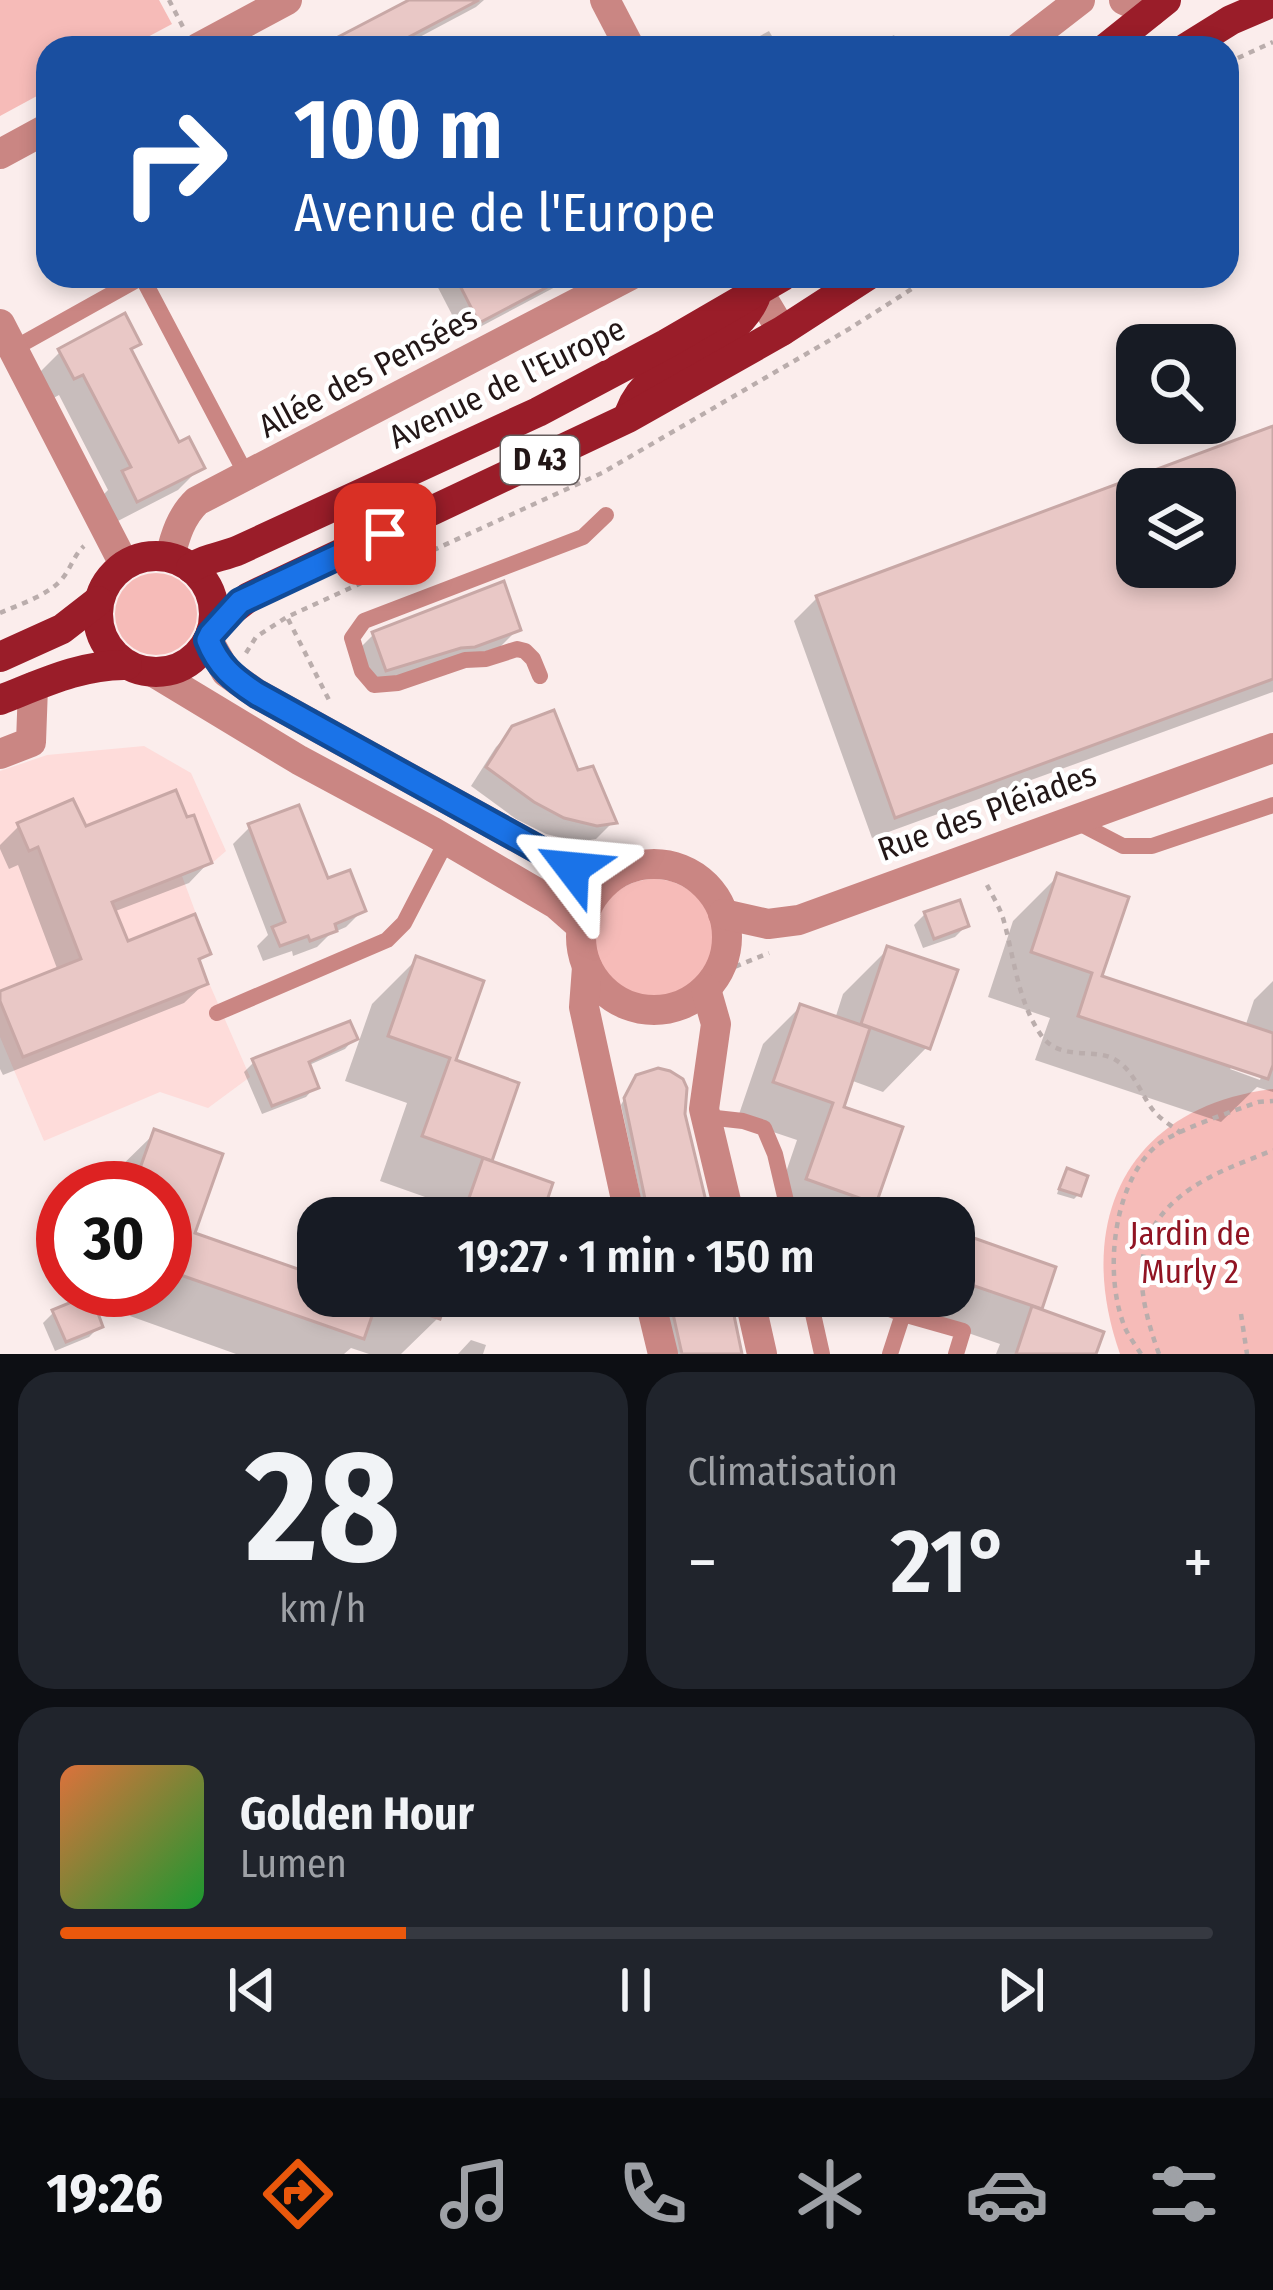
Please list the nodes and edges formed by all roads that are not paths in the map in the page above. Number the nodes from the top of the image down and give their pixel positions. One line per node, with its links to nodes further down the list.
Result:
1 (287, 0): 6 (street)
2 (605, 0): 7 (street)
3 (1080, 0): 8 (street)
4 (1273, 2): 10 (main road)
5 (1147, 4): 9 (main road)
6 (220, 36)
7 (624, 36)
8 (1034, 36)
9 (1117, 36)
10 (1204, 36)
11 (36, 134): 12 (street)
12 (0, 154)
13 (119, 288): 21 (lane)
14 (147, 288): 23 (lane)
15 (605, 288): 23 (street, Allée des Pensées)
16 (752, 288): 25 (main road, Avenue de l'Europe / D 43)
17 (760, 288): 22 (main road)
18 (766, 288): 20 (street)
19 (848, 288): 20 (main road, D 43)
20 (782, 331): 22 (main road, D 43)
21 (7, 336): 26 (street)
22 (628, 418): 28 (main road, D 43)
23 (247, 476): 25 (street, Allée des Pensées)
24 (606, 515): 31 (lane)
25 (181, 562): 26 (main road); 28 (main road)
26 (124, 564): 27 (main road)
27 (98, 601): 29 (main road); 30 (main road)
28 (210, 637): 30 (main road); 39 (street)
29 (0, 657)
30 (141, 669): 32 (main road); 38 (street)
31 (540, 676)
32 (33, 687): 33 (main road); 35 (street)
33 (0, 700)
34 (1273, 748): 37 (street, Rue des Pléiades)
35 (0, 754)
36 (1273, 805): 37 (lane)
37 (1073, 820): 40 (street, Rue des Pléiades)
38 (447, 840): 41 (street); 44 (lane)
39 (616, 874): 40 (street); 41 (street)
40 (723, 914): 43 (street)
41 (581, 926): 42 (street)
42 (587, 967): 43 (street); 46 (street)
43 (706, 989): 45 (street)
44 (217, 1013)
45 (707, 1117): 47 (street); 48 (lane)
46 (625, 1197)
47 (725, 1197)
48 (785, 1197)
49 (654, 1317): 54 (street)
50 (753, 1317): 55 (street)
51 (813, 1317): 56 (lane)
52 (902, 1317): 57 (lane)
53 (914, 1317): 58 (lane)
54 (663, 1354)
55 (762, 1354)
56 (822, 1354)
57 (890, 1354)
58 (956, 1354)

